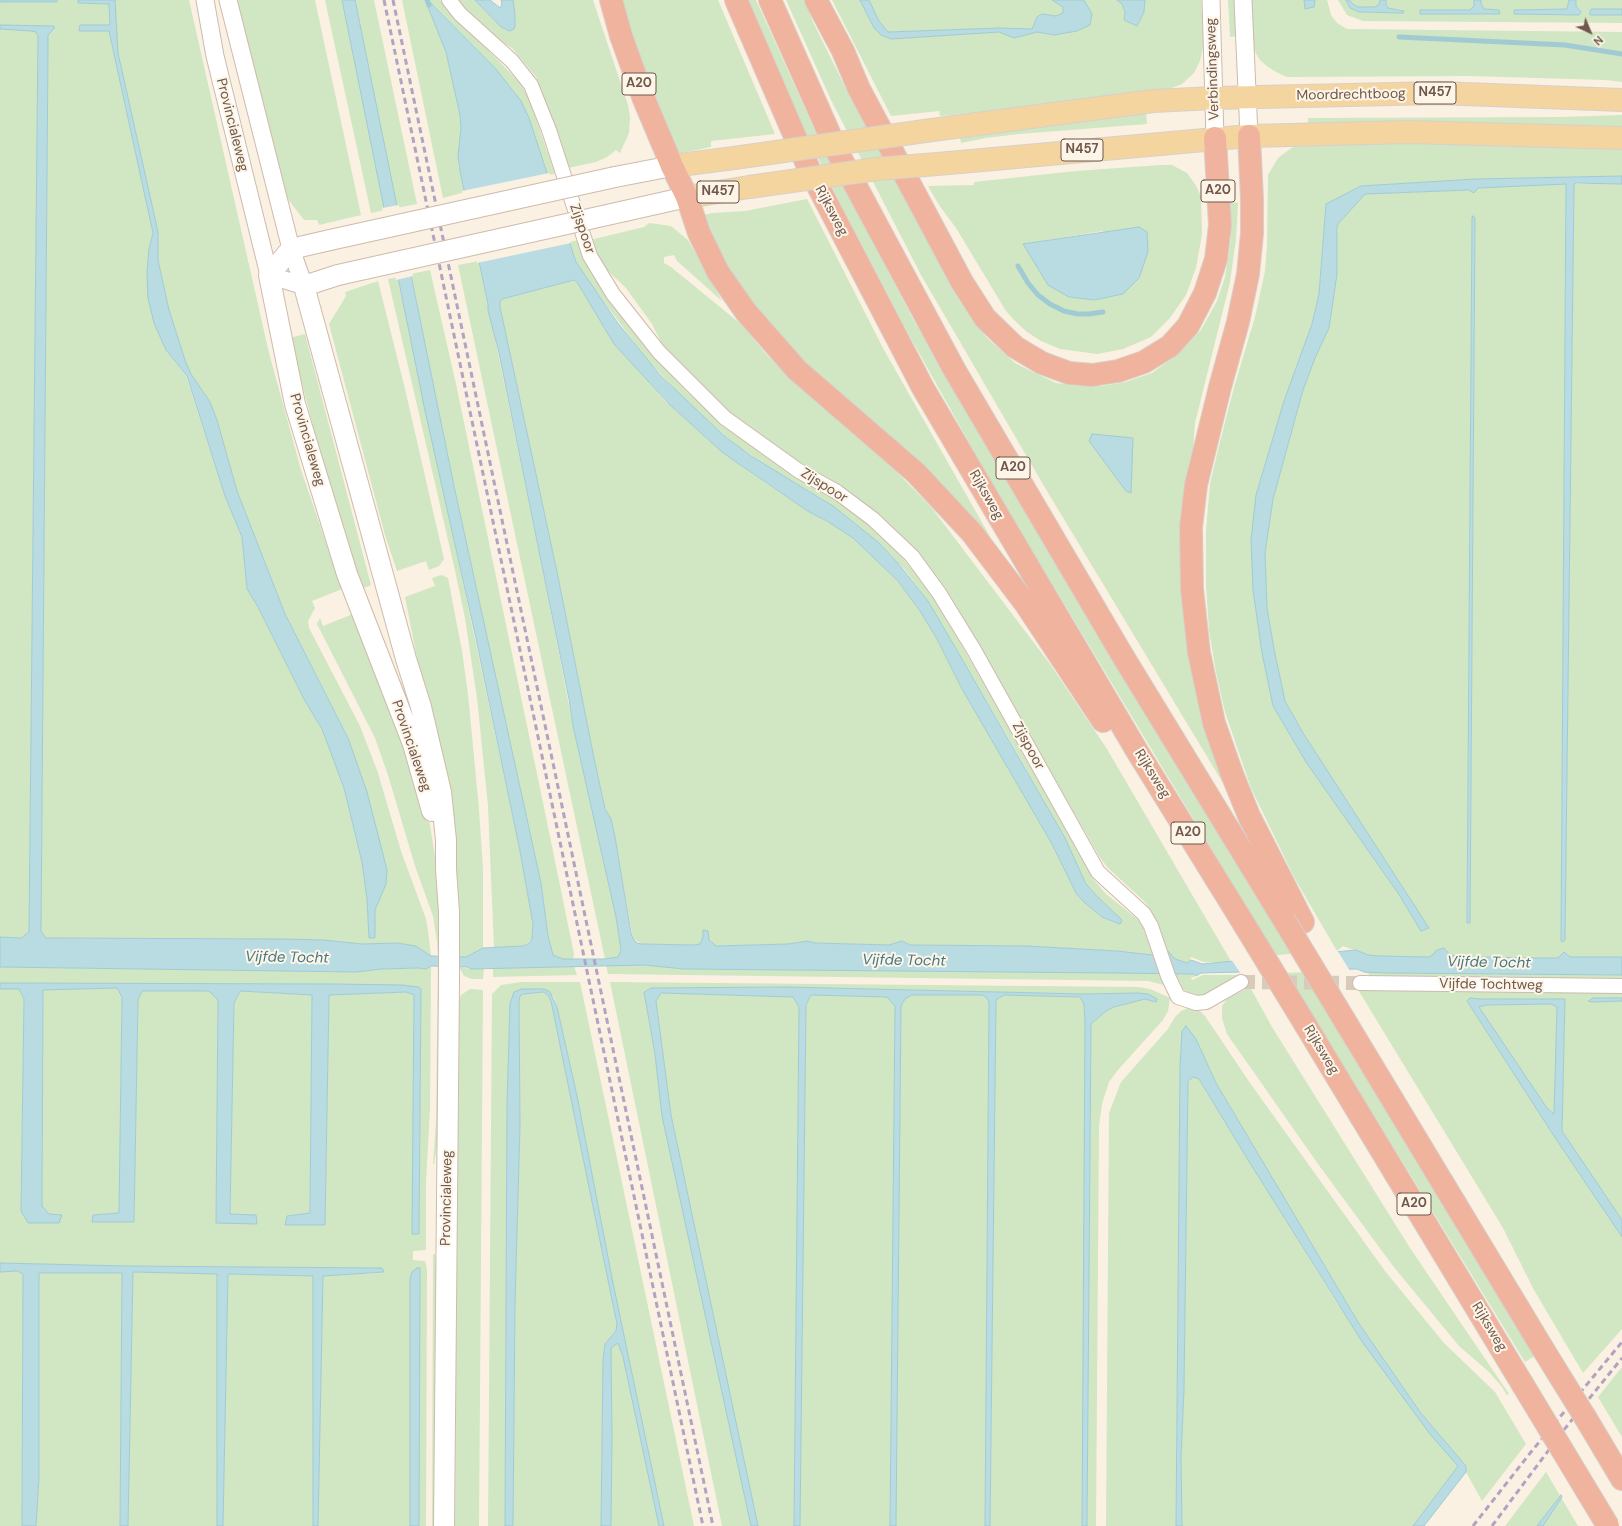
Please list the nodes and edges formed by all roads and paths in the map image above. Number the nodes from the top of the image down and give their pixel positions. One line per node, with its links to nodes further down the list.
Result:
1 (205, 0): 19 (street, Provincialeweg)
2 (228, 0): 18 (street, Provincialeweg)
3 (448, 0): 24 (street, Zijspoor)
4 (611, 0): 16 (highway, A20)
5 (736, 0): 21 (highway, Rijksweg / A20)
6 (770, 0): 23 (highway, A20)
7 (816, 0): 14 (highway, A20)
8 (1211, 0): 11 (street, Verbindingsweg)
9 (1243, 0): 10 (street)
10 (1248, 97): 11 (main road, N457); 12 (main road, Moordrechtboog / N457); 13 (street)
11 (1214, 98): 14 (street, Verbindingsweg); 16 (main road, N457, bridge)
12 (1622, 100)
13 (1249, 136): 14 (main road, N457); 15 (main road, N457); 23 (highway, A20)
14 (1215, 138): 17 (main road, N457, bridge)
15 (1622, 138)
16 (672, 166): 17 (highway); 18 (main road, N457, bridge)
17 (687, 197): 20 (main road, N457, bridge); 21 (highway, A20)
18 (291, 249): 19 (main road); 20 (street, Provincialeweg)
19 (269, 275): 20 (street); 22 (main road, Provincialeweg)
20 (304, 286): 22 (main road, Provincialeweg)
21 (1137, 751): 29 (highway, Rijksweg / A20, bridge)
22 (446, 869): 28 (main road, Provincialeweg)
23 (1294, 921): 27 (highway, A20, bridge)
24 (1240, 982)
25 (1360, 983): 26 (street, Vijfde Tochtweg)
26 (1622, 986)
27 (1622, 1479)
28 (444, 1526)
29 (1608, 1526)

